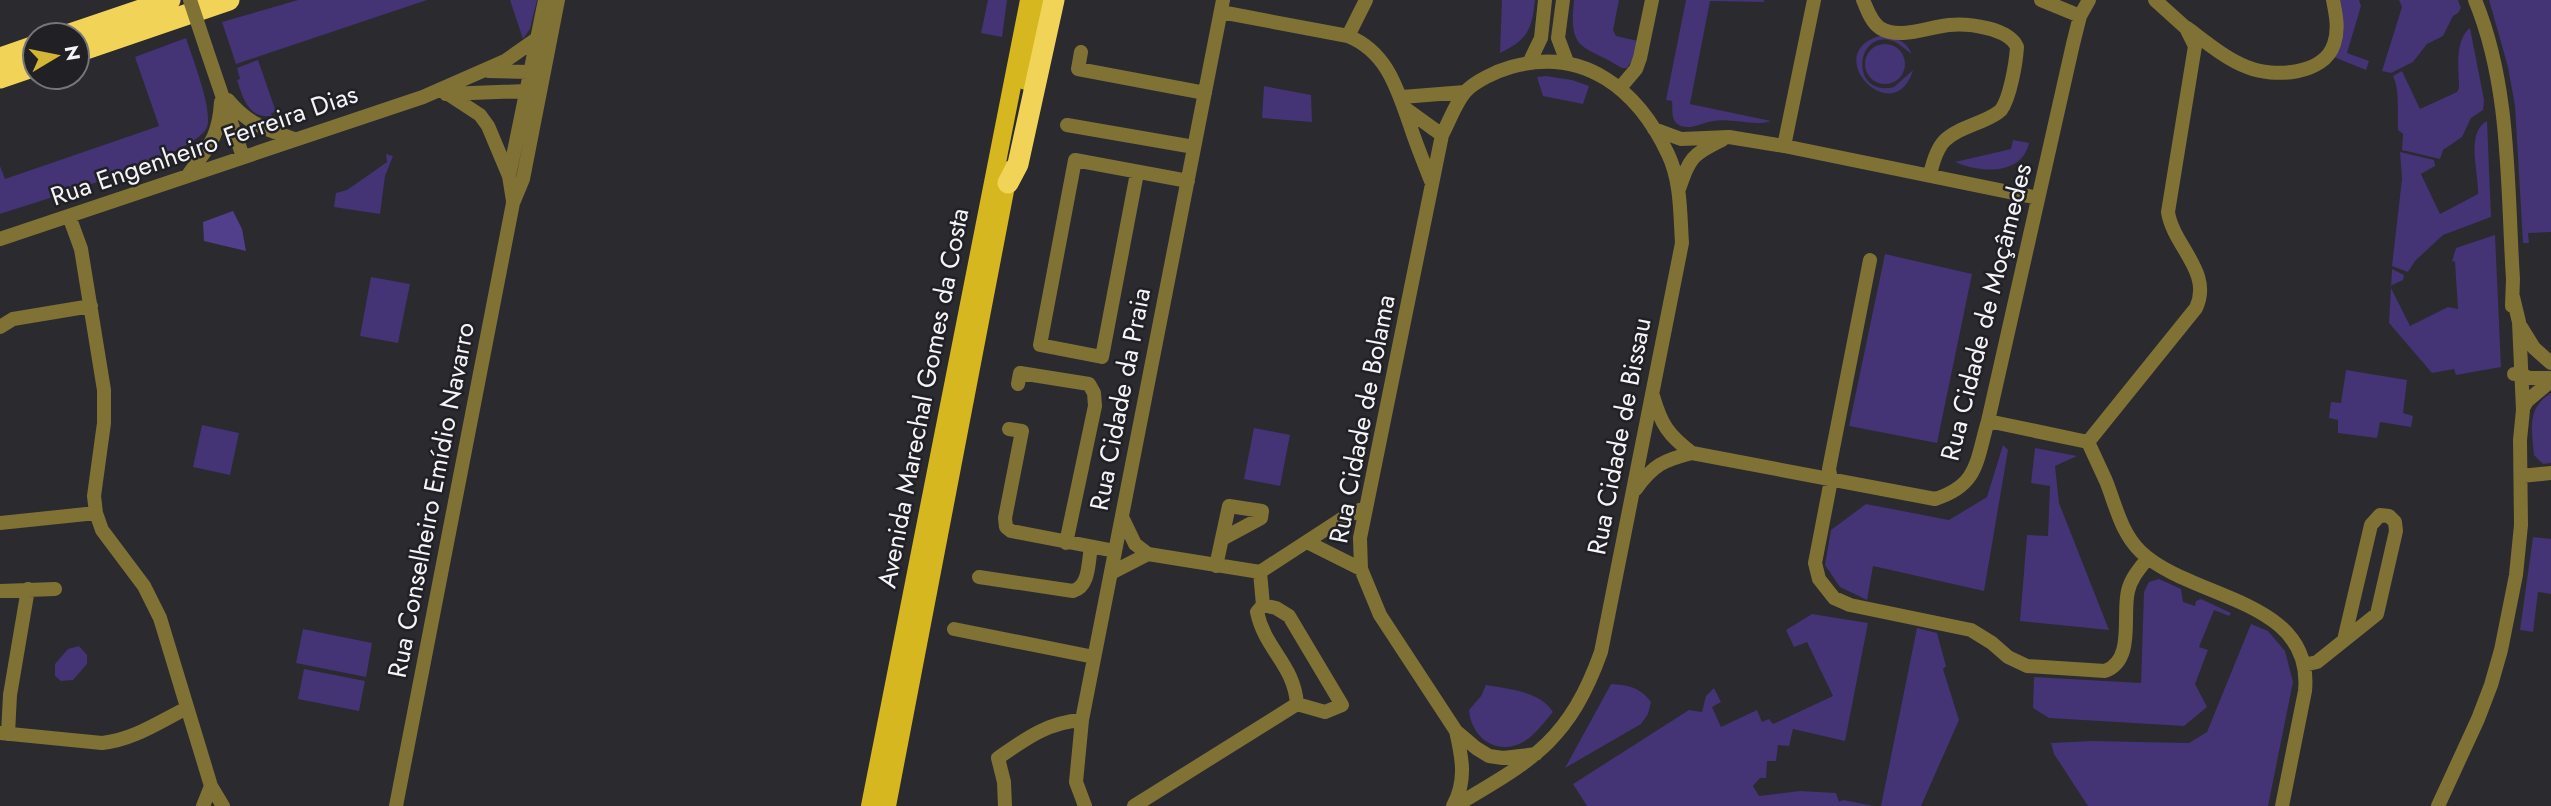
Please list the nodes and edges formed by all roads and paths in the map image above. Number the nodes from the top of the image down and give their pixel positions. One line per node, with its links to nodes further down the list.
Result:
1 (170, 0): 23 (highway)
2 (190, 0): 42 (street, bridge)
3 (229, 0): 28 (highway)
4 (545, 0): 26 (street, Rua Conselheiro Emídio Navarro)
5 (558, 0): 63 (street, Rua Conselheiro Emídio Navarro)
6 (1023, 0): 27 (main road)
7 (1029, 0): 27 (main road, Avenida Marechal Gomes da Costa)
8 (1042, 0): 59 (main road, Avenida Marechal Gomes da Costa)
9 (1054, 0): 59 (highway)
10 (1366, 0): 25 (street)
11 (1545, 0): 32 (street)
12 (1563, 0): 33 (street)
13 (1653, 0): 38 (street)
14 (1814, 0): 51 (street)
15 (1863, 0): 56 (street)
16 (2041, 0): 22 (street)
17 (2089, 0): 22 (street, Rua Cidade de Moçâmedes)
18 (2155, 0): 24 (street)
19 (2333, 0): 24 (street)
20 (2475, 0): 67 (street)
21 (1222, 6): 25 (street); 41 (street, Rua Cidade da Praia)
22 (2080, 16): 62 (street, Rua Cidade de Moçâmedes)
23 (91, 27)
24 (2186, 28): 80 (street)
25 (1348, 36): 45 (street)
26 (535, 40): 35 (street); 36 (street, Rua Conselheiro Emídio Navarro)
27 (1019, 46): 120 (main road, Avenida Marechal Gomes da Costa)
28 (91, 47)
29 (21, 51): 31 (highway)
30 (1082, 51): 41 (street)
31 (0, 58)
32 (1530, 61): 33 (street, Rua Cidade de Bissau); 40 (street, Rua Cidade de Bissau)
33 (1567, 62): 38 (street, Rua Cidade de Bissau)
34 (21, 71): 37 (highway)
35 (486, 71): 36 (street, Rua Engenheiro Ferreira Dias); 44 (street, Rua Engenheiro Ferreira Dias)
36 (529, 72): 39 (street, Rua Conselheiro Emídio Navarro)
37 (0, 78)
38 (1620, 88): 47 (street, Rua Cidade de Bissau)
39 (525, 91): 43 (street, Rua Engenheiro Ferreira Dias); 57 (street, Rua Conselheiro Emídio Navarro)
40 (1465, 92): 45 (street); 48 (street)
41 (1205, 93): 52 (street, Rua Cidade da Praia)
42 (222, 94): 50 (street); 53 (street); 55 (street)
43 (448, 94): 44 (street, Rua Engenheiro Ferreira Dias); 57 (street)
44 (423, 97): 50 (street, Rua Engenheiro Ferreira Dias)
45 (1404, 103): 48 (street); 60 (street)
46 (1067, 125): 52 (street)
47 (1654, 129): 49 (street); 61 (street, Rua Cidade de Bissau)
48 (1442, 135): 60 (street, Rua Cidade de Bolama)
49 (1729, 136): 51 (street); 61 (street)
50 (294, 139): 53 (street, Rua Engenheiro Ferreira Dias)
51 (1784, 146): 56 (street)
52 (1194, 147): 58 (street, Rua Cidade da Praia)
53 (243, 157): 55 (street, Rua Engenheiro Ferreira Dias)
54 (1138, 173): 54 (street); 58 (street)
55 (188, 175): 64 (street, Rua Engenheiro Ferreira Dias)
56 (1930, 175): 62 (street)
57 (509, 176): 63 (street, Rua Conselheiro Emídio Navarro)
58 (1188, 181): 88 (street, Rua Cidade da Praia)
59 (1008, 183): 121 (main road, Avenida Marechal Gomes da Costa)
60 (1432, 183): 86 (street, Rua Cidade de Bolama)
61 (1679, 190): 75 (street, Rua Cidade de Bissau)
62 (2038, 198): 77 (street, Rua Cidade de Moçâmedes)
63 (513, 203): 119 (street, Rua Conselheiro Emídio Navarro)
64 (69, 215): 65 (street, Rua Engenheiro Ferreira Dias); 68 (street)
65 (0, 239)
66 (1870, 260): 84 (street)
67 (2513, 297): 69 (street); 72 (street)
68 (91, 306): 70 (street); 87 (street)
69 (2519, 322): 71 (street); 72 (street)
70 (0, 327)
71 (2551, 364): 72 (street)
72 (2517, 374): 73 (street); 76 (street); 79 (street)
73 (2551, 379): 76 (street)
74 (1018, 384): 92 (street)
75 (1652, 394): 81 (street); 85 (street, Rua Cidade de Bissau)
76 (2523, 408): 79 (street)
77 (1988, 421): 80 (street); 84 (street, Rua Cidade de Moçâmedes)
78 (1009, 429): 92 (street)
79 (2520, 440): 83 (street)
80 (2088, 442): 96 (street)
81 (1692, 453): 84 (street, Rua Cidade de Moçâmedes); 85 (street)
82 (2551, 473): 83 (street)
83 (2521, 476): 127 (street)
84 (1831, 480): 96 (street)
85 (1633, 493): 115 (street, Rua Cidade de Bissau)
86 (1366, 507): 91 (street); 98 (street, Rua Cidade de Bolama)
87 (96, 513): 89 (street); 111 (street)
88 (1122, 517): 94 (street, Rua Cidade da Praia); 95 (street)
89 (0, 523)
90 (1222, 539): 97 (street)
91 (1307, 542): 98 (street); 99 (street)
92 (1066, 543): 93 (street)
93 (1091, 547): 94 (street); 101 (street)
94 (1115, 551): 100 (street, Rua Cidade da Praia)
95 (1148, 554): 97 (street); 100 (street)
96 (2148, 558): 109 (street)
97 (1216, 566): 99 (street)
98 (1361, 569): 113 (street, Rua Cidade de Bolama)
99 (1260, 572): 105 (street)
100 (1111, 573): 108 (street, Rua Cidade da Praia)
101 (979, 577)
102 (28, 589): 103 (street); 104 (street); 114 (street)
103 (55, 589)
104 (0, 591)
105 (1263, 605): 110 (street); 110 (street)
106 (954, 629): 108 (street)
107 (2344, 640): 107 (street); 109 (street)
108 (1094, 657): 112 (street, Rua Cidade da Praia)
109 (2304, 665): 126 (street)
110 (1297, 704): 124 (street)
111 (187, 708): 114 (street); 116 (street)
112 (1082, 720): 122 (street); 123 (street, Rua Cidade da Praia)
113 (1457, 731): 115 (street, Rua Cidade de Bolama); 125 (street, Rua Cidade de Bolama)
114 (4, 734)
115 (1536, 754): 125 (street, Rua Cidade de Bissau)
116 (211, 786): 117 (street); 118 (street)
117 (202, 806)
118 (223, 806)
119 (396, 806)
120 (870, 806)
121 (887, 806)
122 (1005, 806)
123 (1085, 806)
124 (1134, 806)
125 (1454, 806)
126 (2281, 806)
127 (2438, 806)

